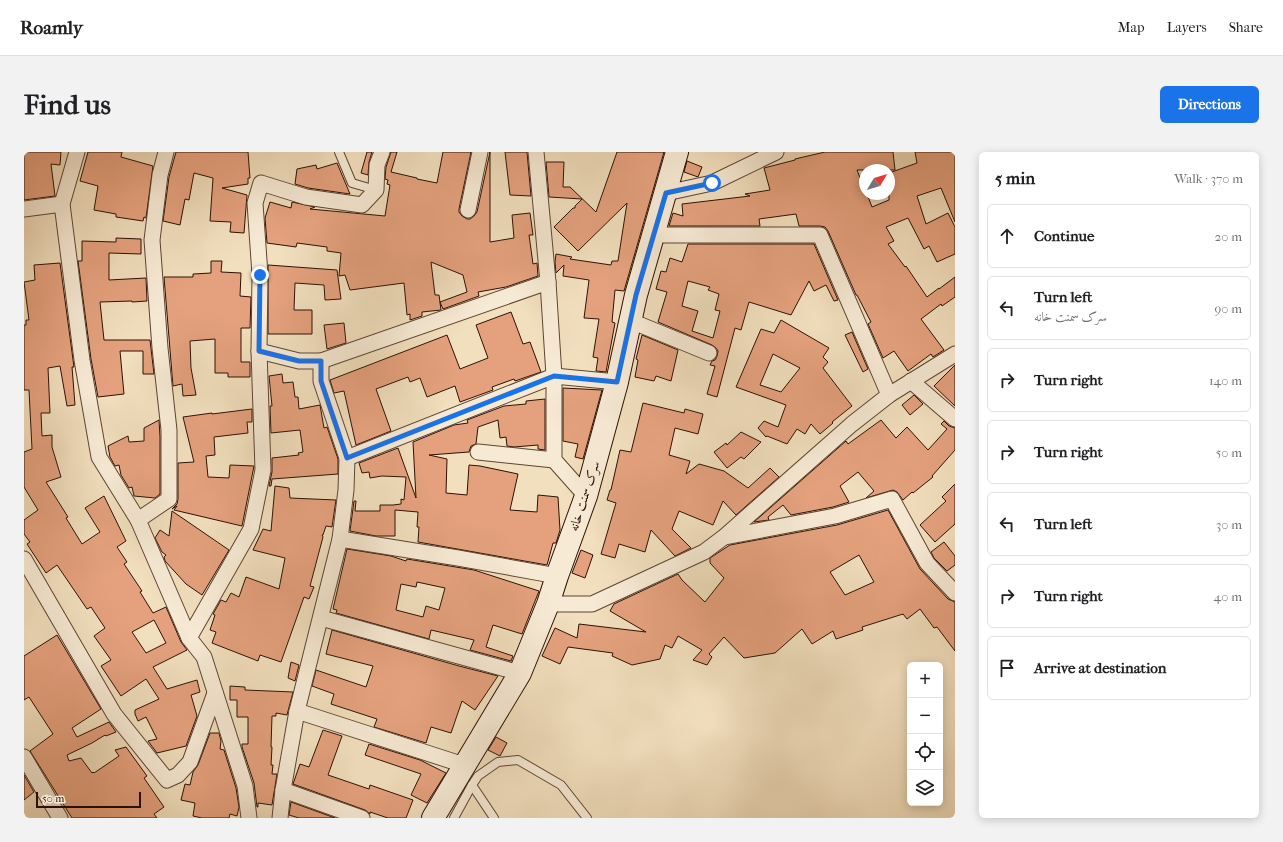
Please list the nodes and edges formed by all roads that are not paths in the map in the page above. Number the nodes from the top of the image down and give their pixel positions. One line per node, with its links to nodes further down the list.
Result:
1 (77, 152): 11 (street)
2 (166, 152): 30 (street)
3 (339, 152): 9 (lane)
4 (382, 152): 9 (street)
5 (480, 152): 13 (street)
6 (536, 152): 15 (street)
7 (678, 152): 10 (street, سرک سمنت خانه)
8 (776, 152): 10 (street)
9 (376, 190): 17 (street)
10 (666, 193): 14 (street, سرک سمنت خانه)
11 (62, 204): 12 (street); 30 (street)
12 (24, 208)
13 (468, 210)
14 (653, 235): 16 (street, سرک سمنت خانه); 24 (street)
15 (548, 282): 20 (street); 21 (street)
16 (631, 321): 18 (street); 23 (street, سرک سمنت خانه)
17 (259, 351): 20 (street); 38 (street)
18 (709, 353)
19 (955, 354): 22 (street)
20 (321, 361): 27 (street)
21 (554, 376): 23 (street); 27 (street); 28 (street)
22 (911, 381): 24 (street); 25 (street)
23 (617, 382): 29 (street, سرک سمنت خانه)
24 (889, 395): 31 (street)
25 (955, 419)
26 (478, 452): 28 (street)
27 (347, 458): 32 (street)
28 (554, 460): 29 (street)
29 (586, 496): 34 (street, سرک سمنت خانه)
30 (138, 520): 38 (street)
31 (724, 537): 35 (street); 36 (street)
32 (340, 539): 34 (street); 37 (street)
33 (24, 559): 40 (street)
34 (557, 576): 36 (street, سرک سمنت خانه)
35 (955, 593)
36 (548, 604): 39 (street, سرک سمنت خانه)
37 (321, 618): 39 (street); 41 (street)
38 (189, 638): 40 (street)
39 (520, 673): 43 (street, سرک سمنت خانه)
40 (215, 693): 46 (street)
41 (297, 711): 43 (street); 44 (street)
42 (24, 757): 45 (street)
43 (468, 775): 49 (street, سرک سمنت خانه); 50 (lane); 51 (lane); 52 (lane)
44 (283, 790): 47 (street); 48 (street)
45 (60, 818)
46 (250, 818)
47 (280, 818)
48 (362, 818)
49 (433, 818)
50 (454, 818)
51 (494, 818)
52 (587, 818)

